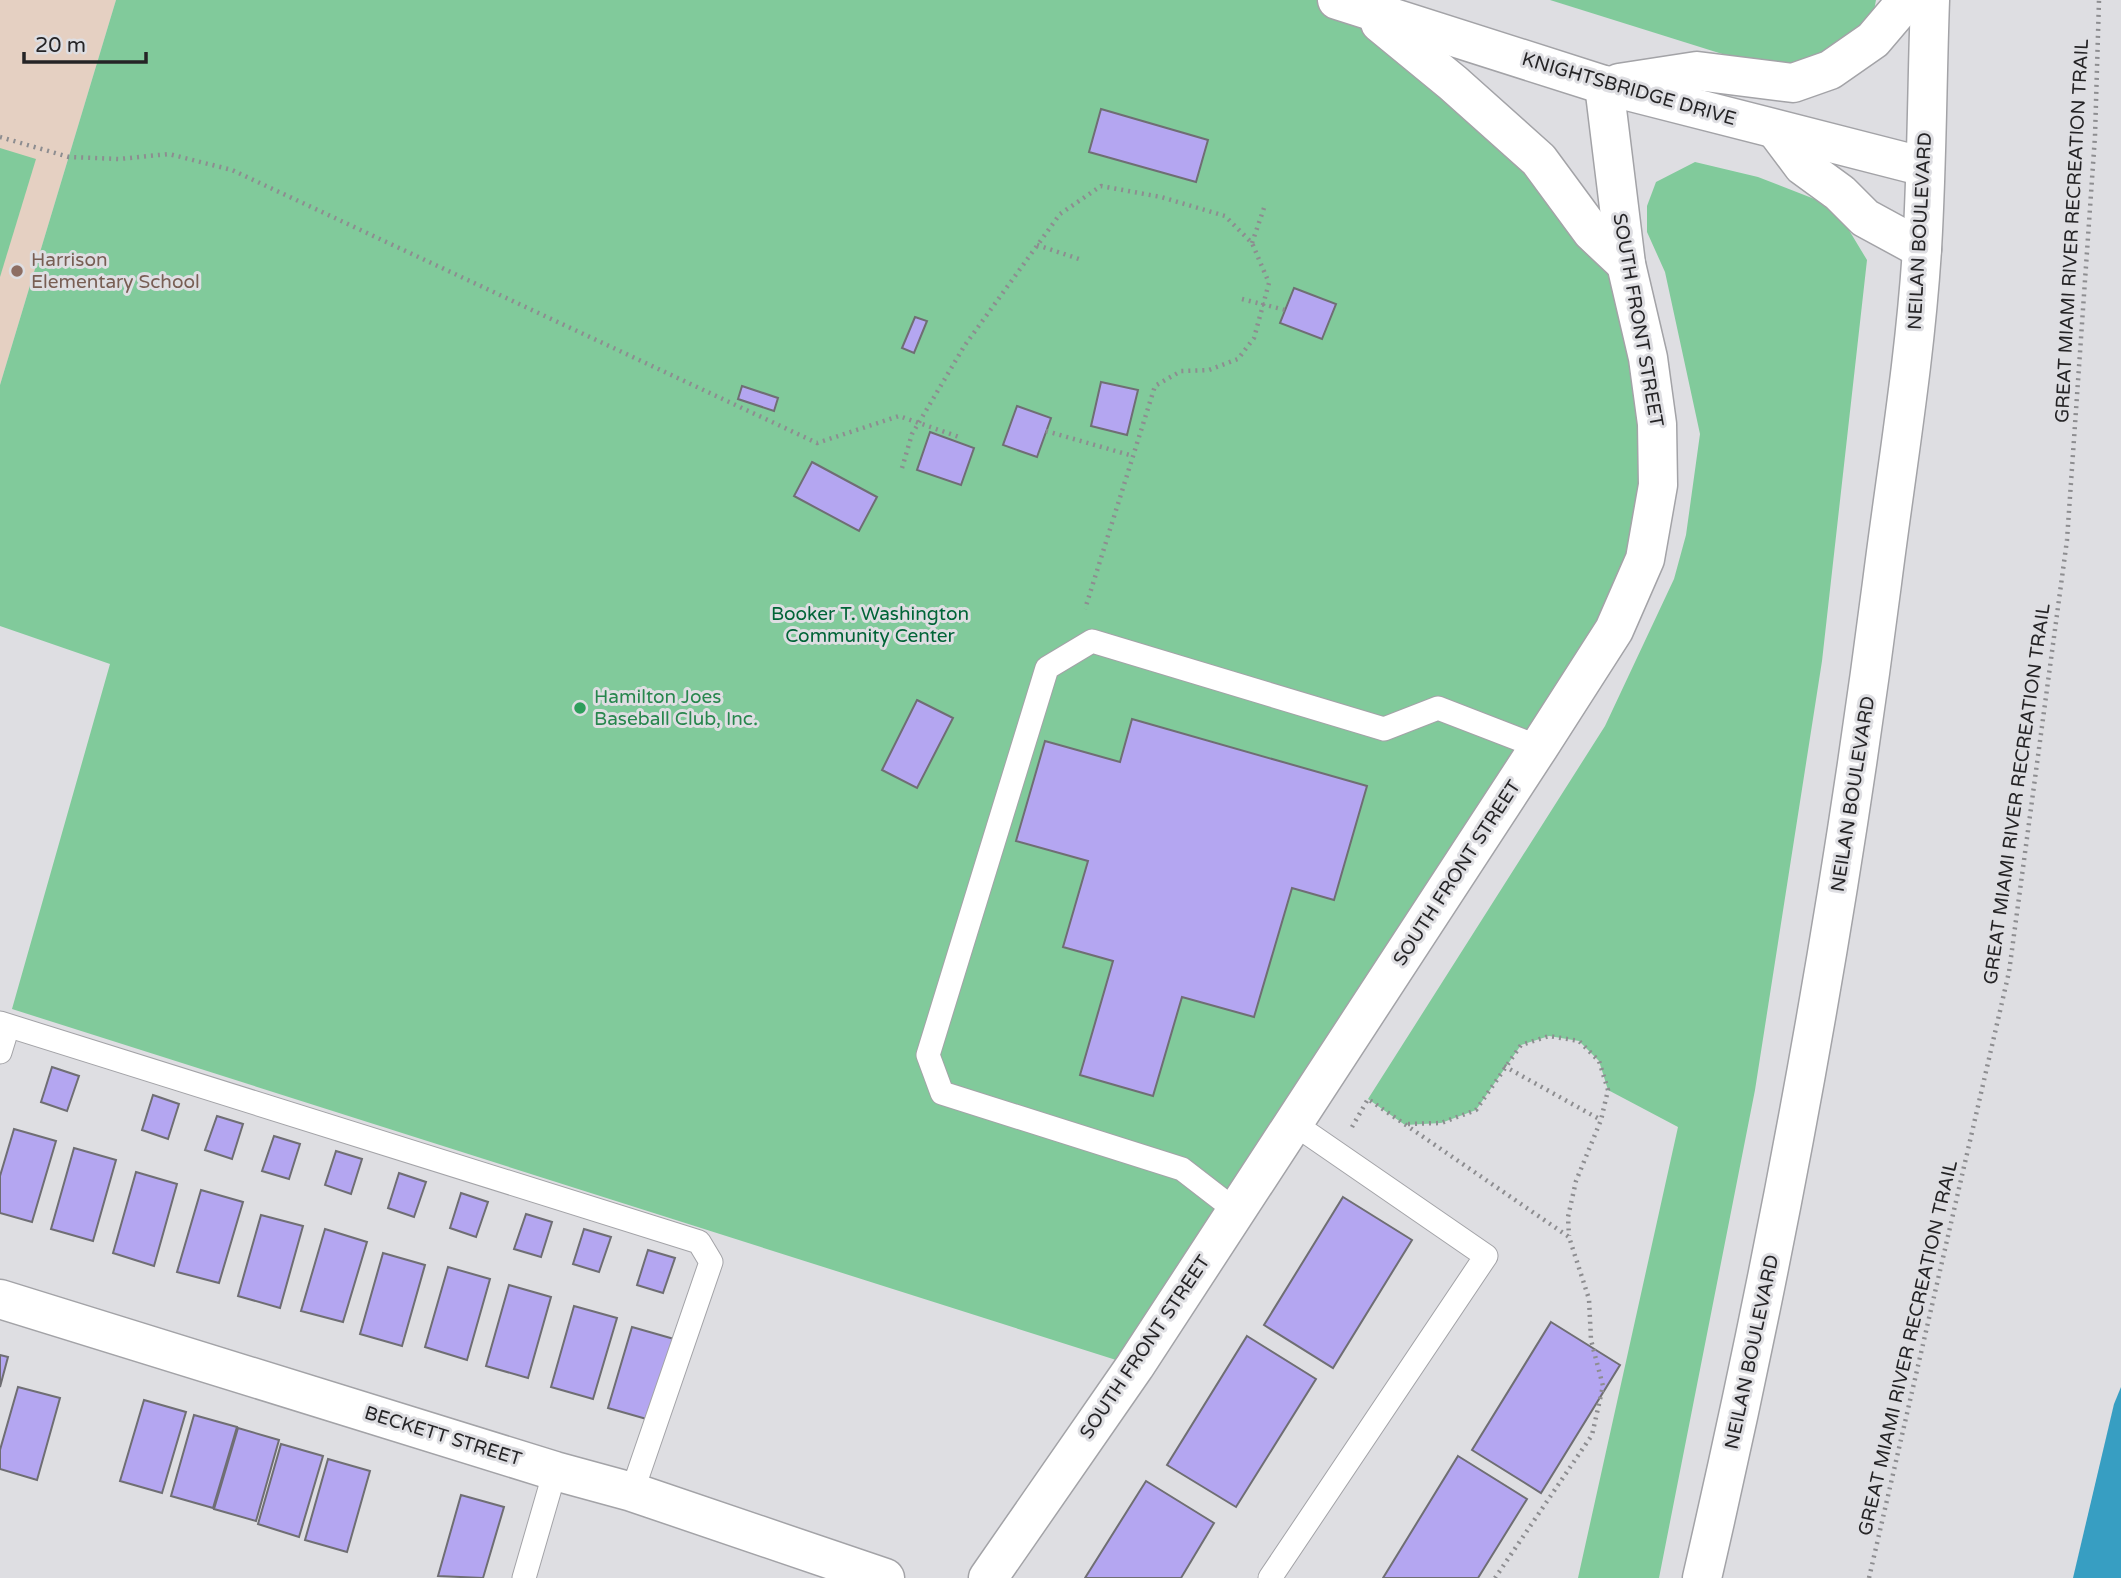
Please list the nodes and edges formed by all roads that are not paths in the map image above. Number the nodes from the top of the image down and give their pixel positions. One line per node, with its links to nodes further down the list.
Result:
1 (1907, 0): 4 (street)
2 (1930, 0): 6 (street, NEILAN BOULEVARD)
3 (1349, 4): 4 (street, KNIGHTSBRIDGE DRIVE); 8 (street)
4 (1604, 85): 5 (street, KNIGHTSBRIDGE DRIVE); 8 (street, SOUTH FRONT STREET)
5 (1776, 130): 6 (street, KNIGHTSBRIDGE DRIVE); 7 (street)
6 (1925, 167): 7 (street, NEILAN BOULEVARD)
7 (1922, 249): 21 (street, NEILAN BOULEVARD)
8 (1626, 264): 9 (street, SOUTH FRONT STREET)
9 (1539, 747): 12 (street, SOUTH FRONT STREET); 13 (lane)
10 (4, 1025): 11 (lane); 16 (lane)
11 (0, 1052)
12 (1293, 1123): 13 (street, SOUTH FRONT STREET); 20 (lane)
13 (1235, 1210): 19 (street, SOUTH FRONT STREET)
14 (0, 1299): 15 (street, BECKETT STREET)
15 (555, 1471): 16 (street, BECKETT STREET); 17 (lane)
16 (632, 1492): 18 (street, BECKETT STREET)
17 (524, 1578)
18 (885, 1578)
19 (988, 1578)
20 (1270, 1578)
21 (1702, 1578)

